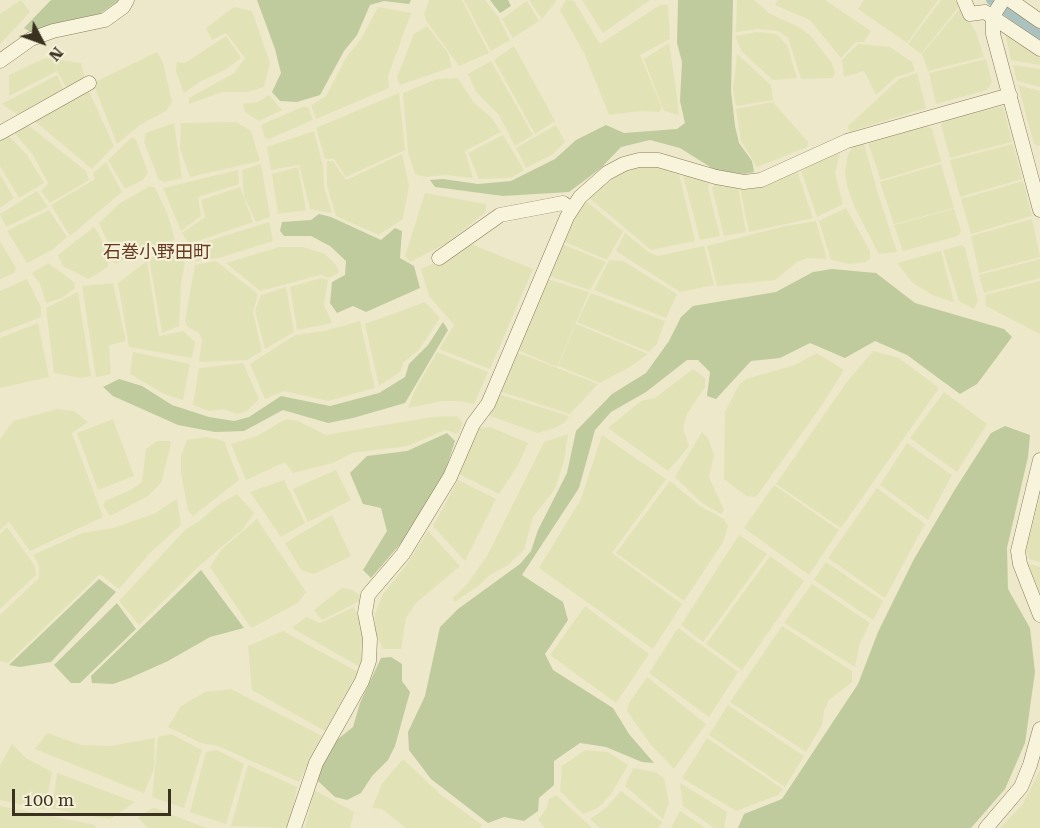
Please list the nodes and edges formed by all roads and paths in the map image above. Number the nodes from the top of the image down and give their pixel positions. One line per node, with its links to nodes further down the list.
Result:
1 (127, 0): 7 (street)
2 (964, 0): 4 (street)
3 (1010, 0): 5 (street)
4 (991, 9): 6 (street); 9 (street)
5 (1040, 21)
6 (1040, 49)
7 (0, 61)
8 (89, 83): 10 (street)
9 (1010, 95): 11 (street); 12 (street)
10 (0, 133)
11 (572, 209): 13 (street); 17 (street)
12 (1040, 210)
13 (439, 258)
14 (1040, 460): 15 (street)
15 (1040, 615)
16 (1040, 729): 18 (street)
17 (294, 828)
18 (986, 828)

